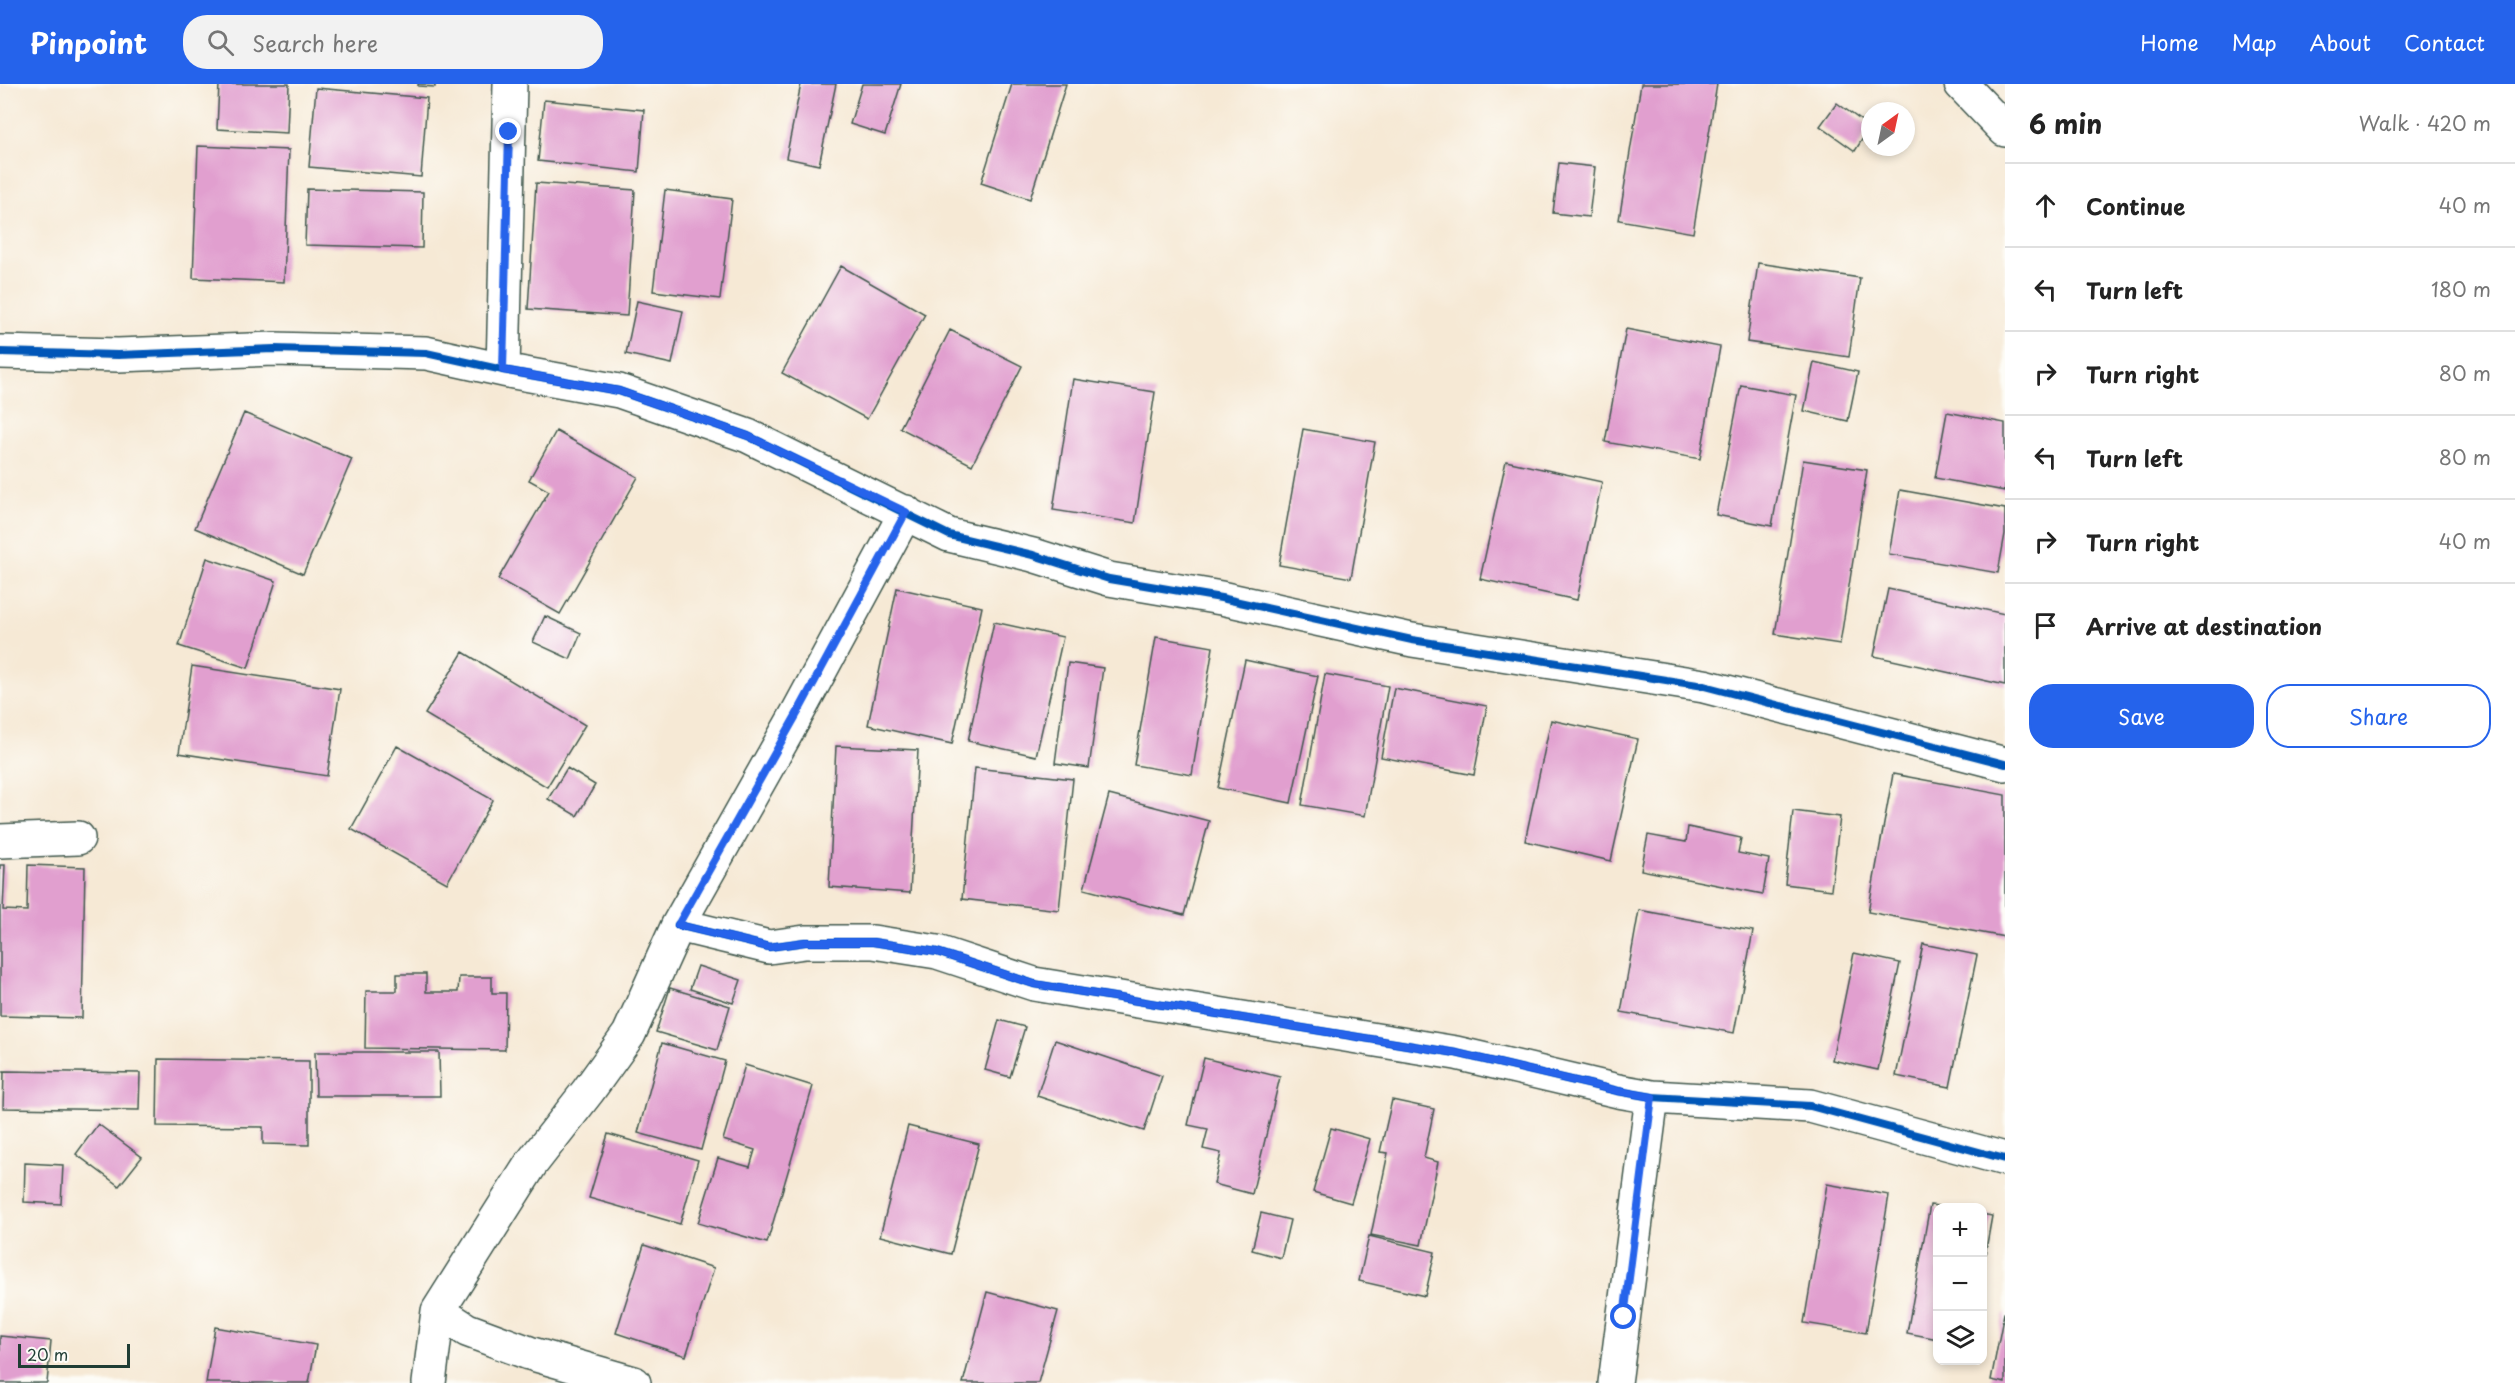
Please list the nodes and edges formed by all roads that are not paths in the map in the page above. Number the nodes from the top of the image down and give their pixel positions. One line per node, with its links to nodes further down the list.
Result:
1 (510, 84): 5 (street)
2 (1961, 84): 3 (street)
3 (2005, 130)
4 (0, 352): 5 (street)
5 (503, 370): 6 (street)
6 (906, 512): 7 (street); 10 (street)
7 (2005, 764)
8 (78, 838): 9 (street)
9 (0, 841)
10 (678, 925): 11 (street); 13 (street)
11 (1652, 1097): 12 (street); 16 (street)
12 (2005, 1159)
13 (438, 1311): 14 (street); 15 (street)
14 (429, 1383)
15 (634, 1383)
16 (1615, 1383)

